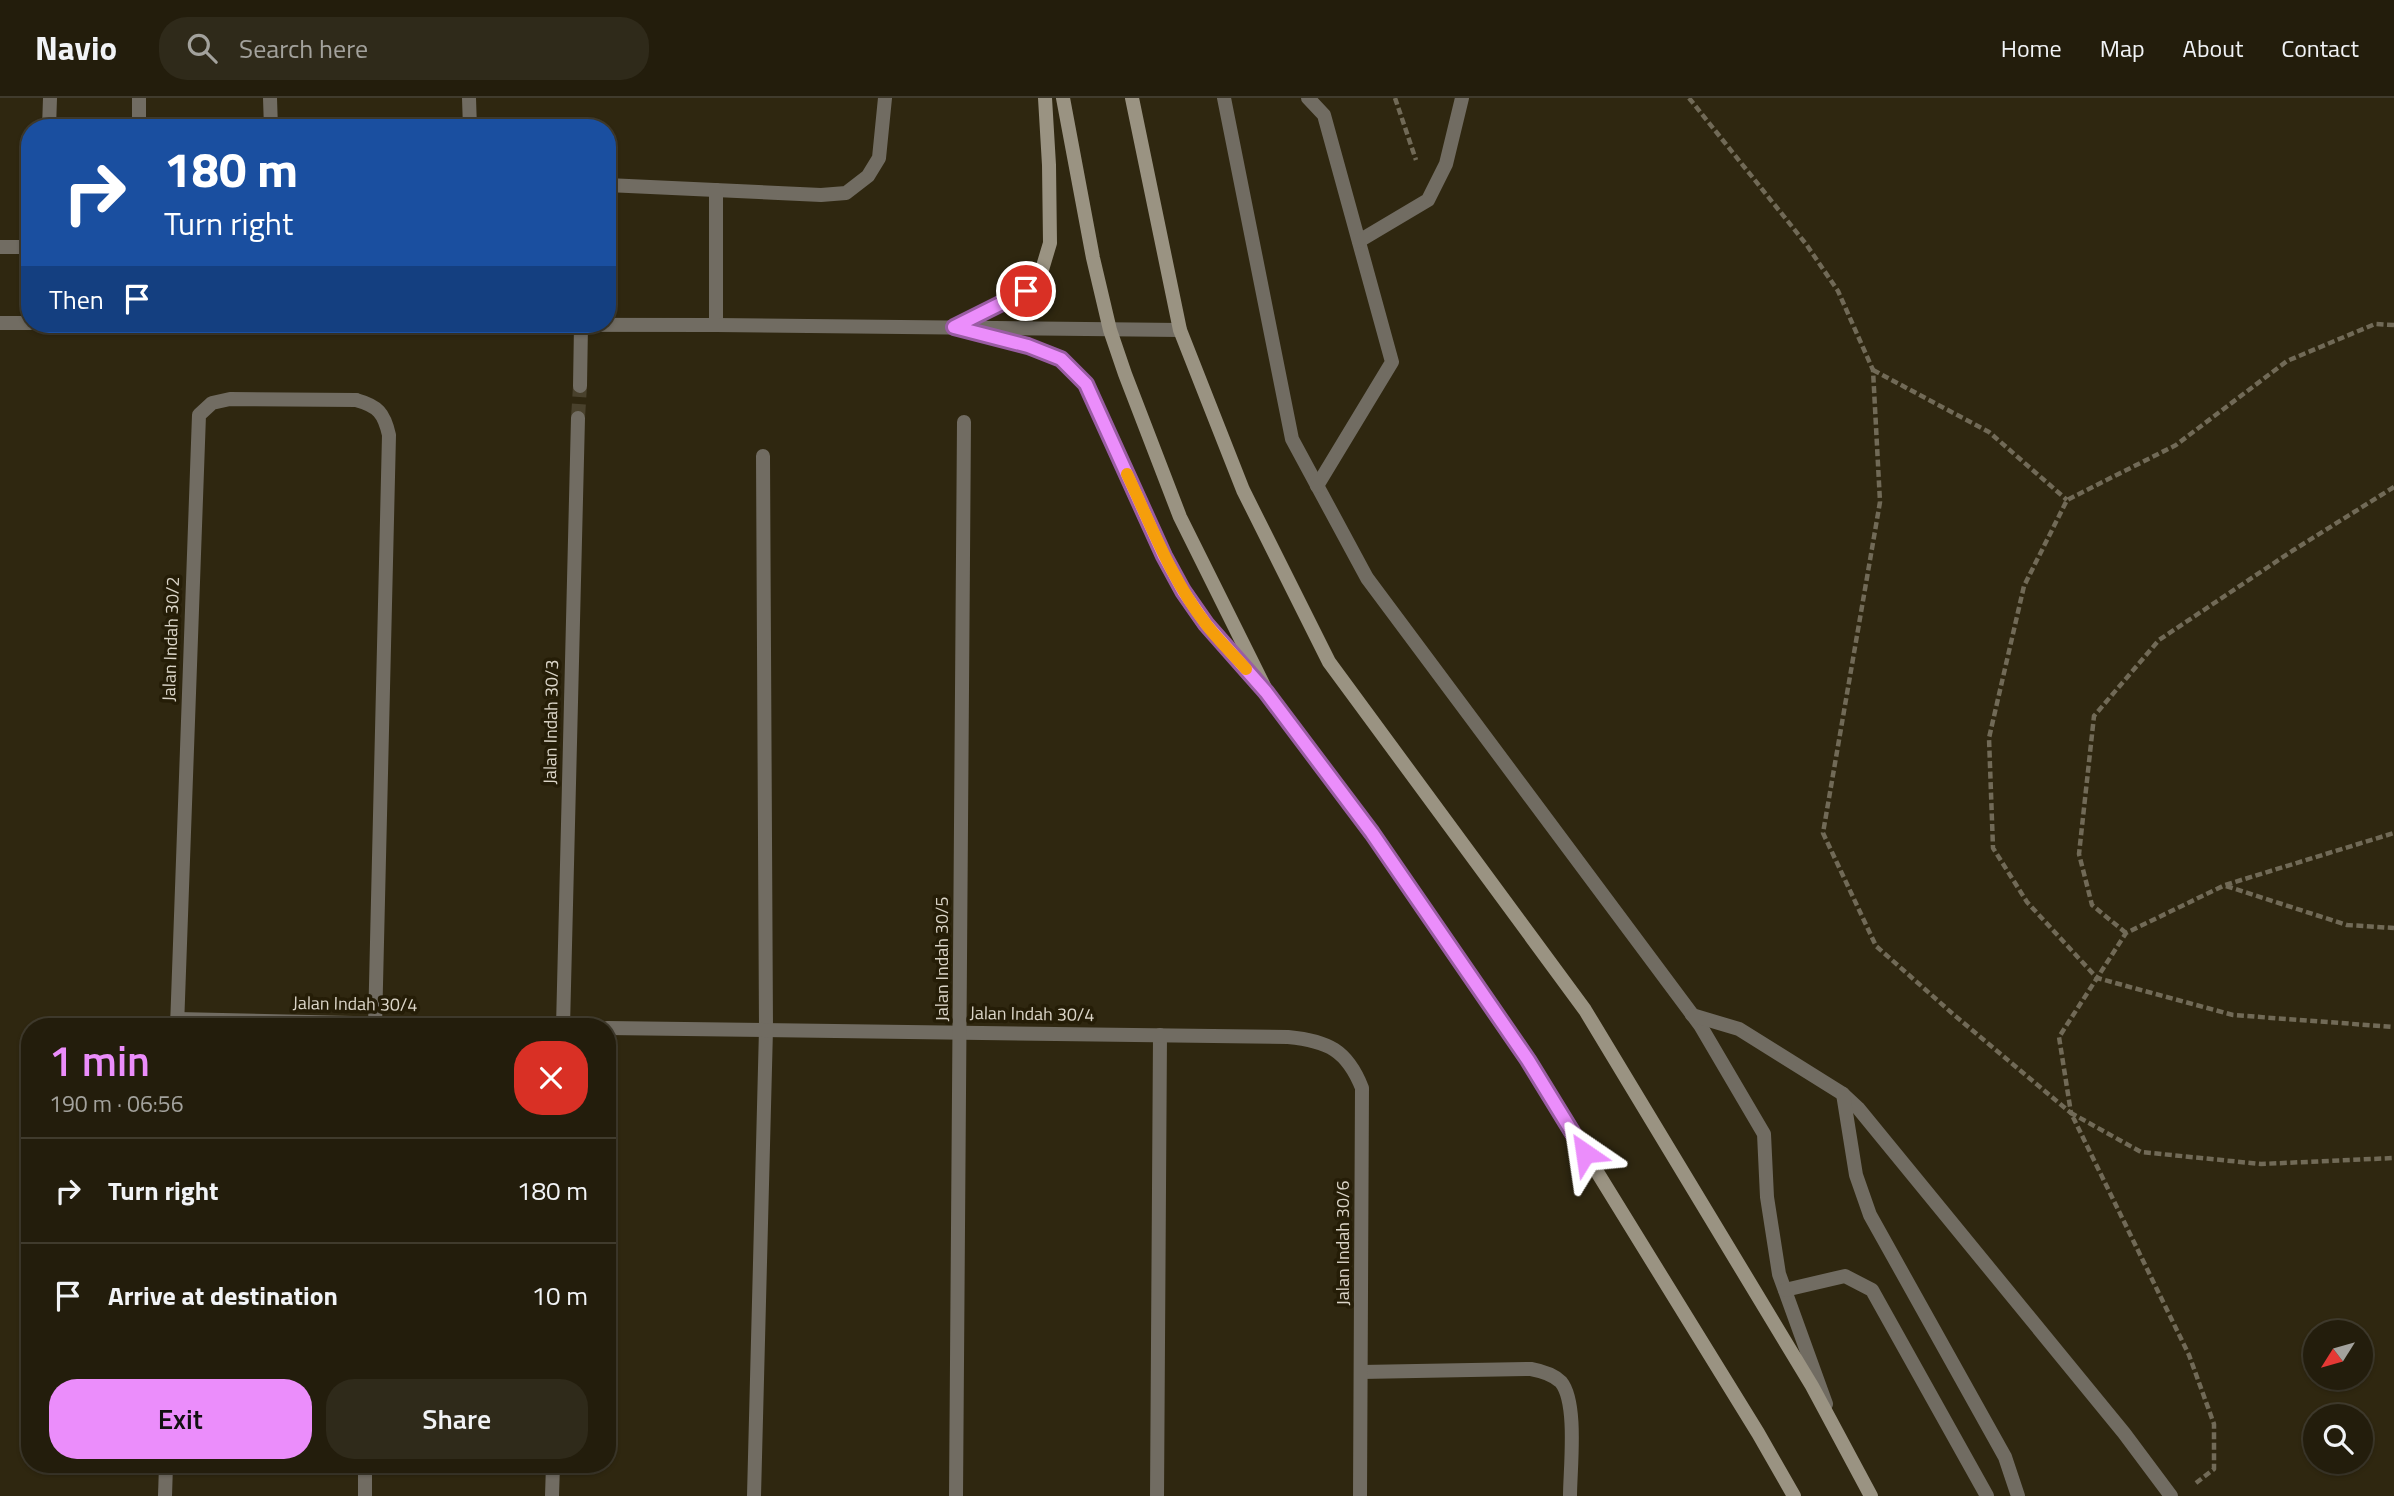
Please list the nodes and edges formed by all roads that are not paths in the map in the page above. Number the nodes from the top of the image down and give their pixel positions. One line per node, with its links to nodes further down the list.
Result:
1 (50, 98): 12 (street)
2 (139, 98): 13 (street)
3 (270, 98): 14 (street)
4 (470, 98): 15 (street)
5 (885, 98): 17 (street)
6 (1045, 98): 25 (main road)
7 (1063, 98): 26 (main road)
8 (1132, 98): 27 (main road)
9 (1224, 98): 33 (street)
10 (1308, 98): 18 (street)
11 (1461, 98): 18 (street)
12 (49, 119)
13 (139, 119)
14 (271, 119)
15 (470, 119)
16 (616, 185): 17 (street)
17 (716, 190): 24 (street)
18 (1359, 241): 33 (street)
19 (0, 247): 20 (street)
20 (21, 247)
21 (0, 323): 22 (street)
22 (21, 323)
23 (616, 325): 24 (street)
24 (716, 325): 25 (street)
25 (954, 327): 26 (street); 34 (main road)
26 (1110, 330): 27 (street); 34 (main road)
27 (1180, 330): 47 (main road)
28 (581, 333): 29 (street)
29 (579, 386)
30 (578, 418): 38 (street, Jalan Indah 30/3)
31 (964, 422): 41 (street, Jalan Indah 30/5)
32 (763, 456): 40 (street)
33 (1317, 486): 35 (street)
34 (1266, 692): 59 (main road)
35 (1692, 1015): 44 (street); 45 (street)
36 (177, 1018): 37 (street, Jalan Indah 30/2)
37 (375, 1018)
38 (563, 1018)
39 (616, 1028): 40 (street, Jalan Indah 30/4)
40 (766, 1029): 41 (street, Jalan Indah 30/4); 54 (street)
41 (961, 1032): 42 (street, Jalan Indah 30/4); 55 (street, Jalan Indah 30/5)
42 (1160, 1035): 43 (street, Jalan Indah 30/4); 56 (street)
43 (1288, 1037): 46 (street, Jalan Indah 30/6)
44 (1843, 1094): 62 (street); 63 (street)
45 (1785, 1290): 47 (street); 61 (street)
46 (1361, 1372): 57 (street, Jalan Indah 30/6); 58 (street)
47 (1836, 1432): 60 (main road)
48 (166, 1473): 51 (street)
49 (365, 1473): 52 (street)
50 (553, 1473): 53 (street)
51 (165, 1496)
52 (365, 1496)
53 (552, 1496)
54 (754, 1496)
55 (956, 1496)
56 (1157, 1496)
57 (1360, 1496)
58 (1570, 1496)
59 (1794, 1496)
60 (1871, 1496)
61 (1987, 1496)
62 (2018, 1496)
63 (2171, 1496)

